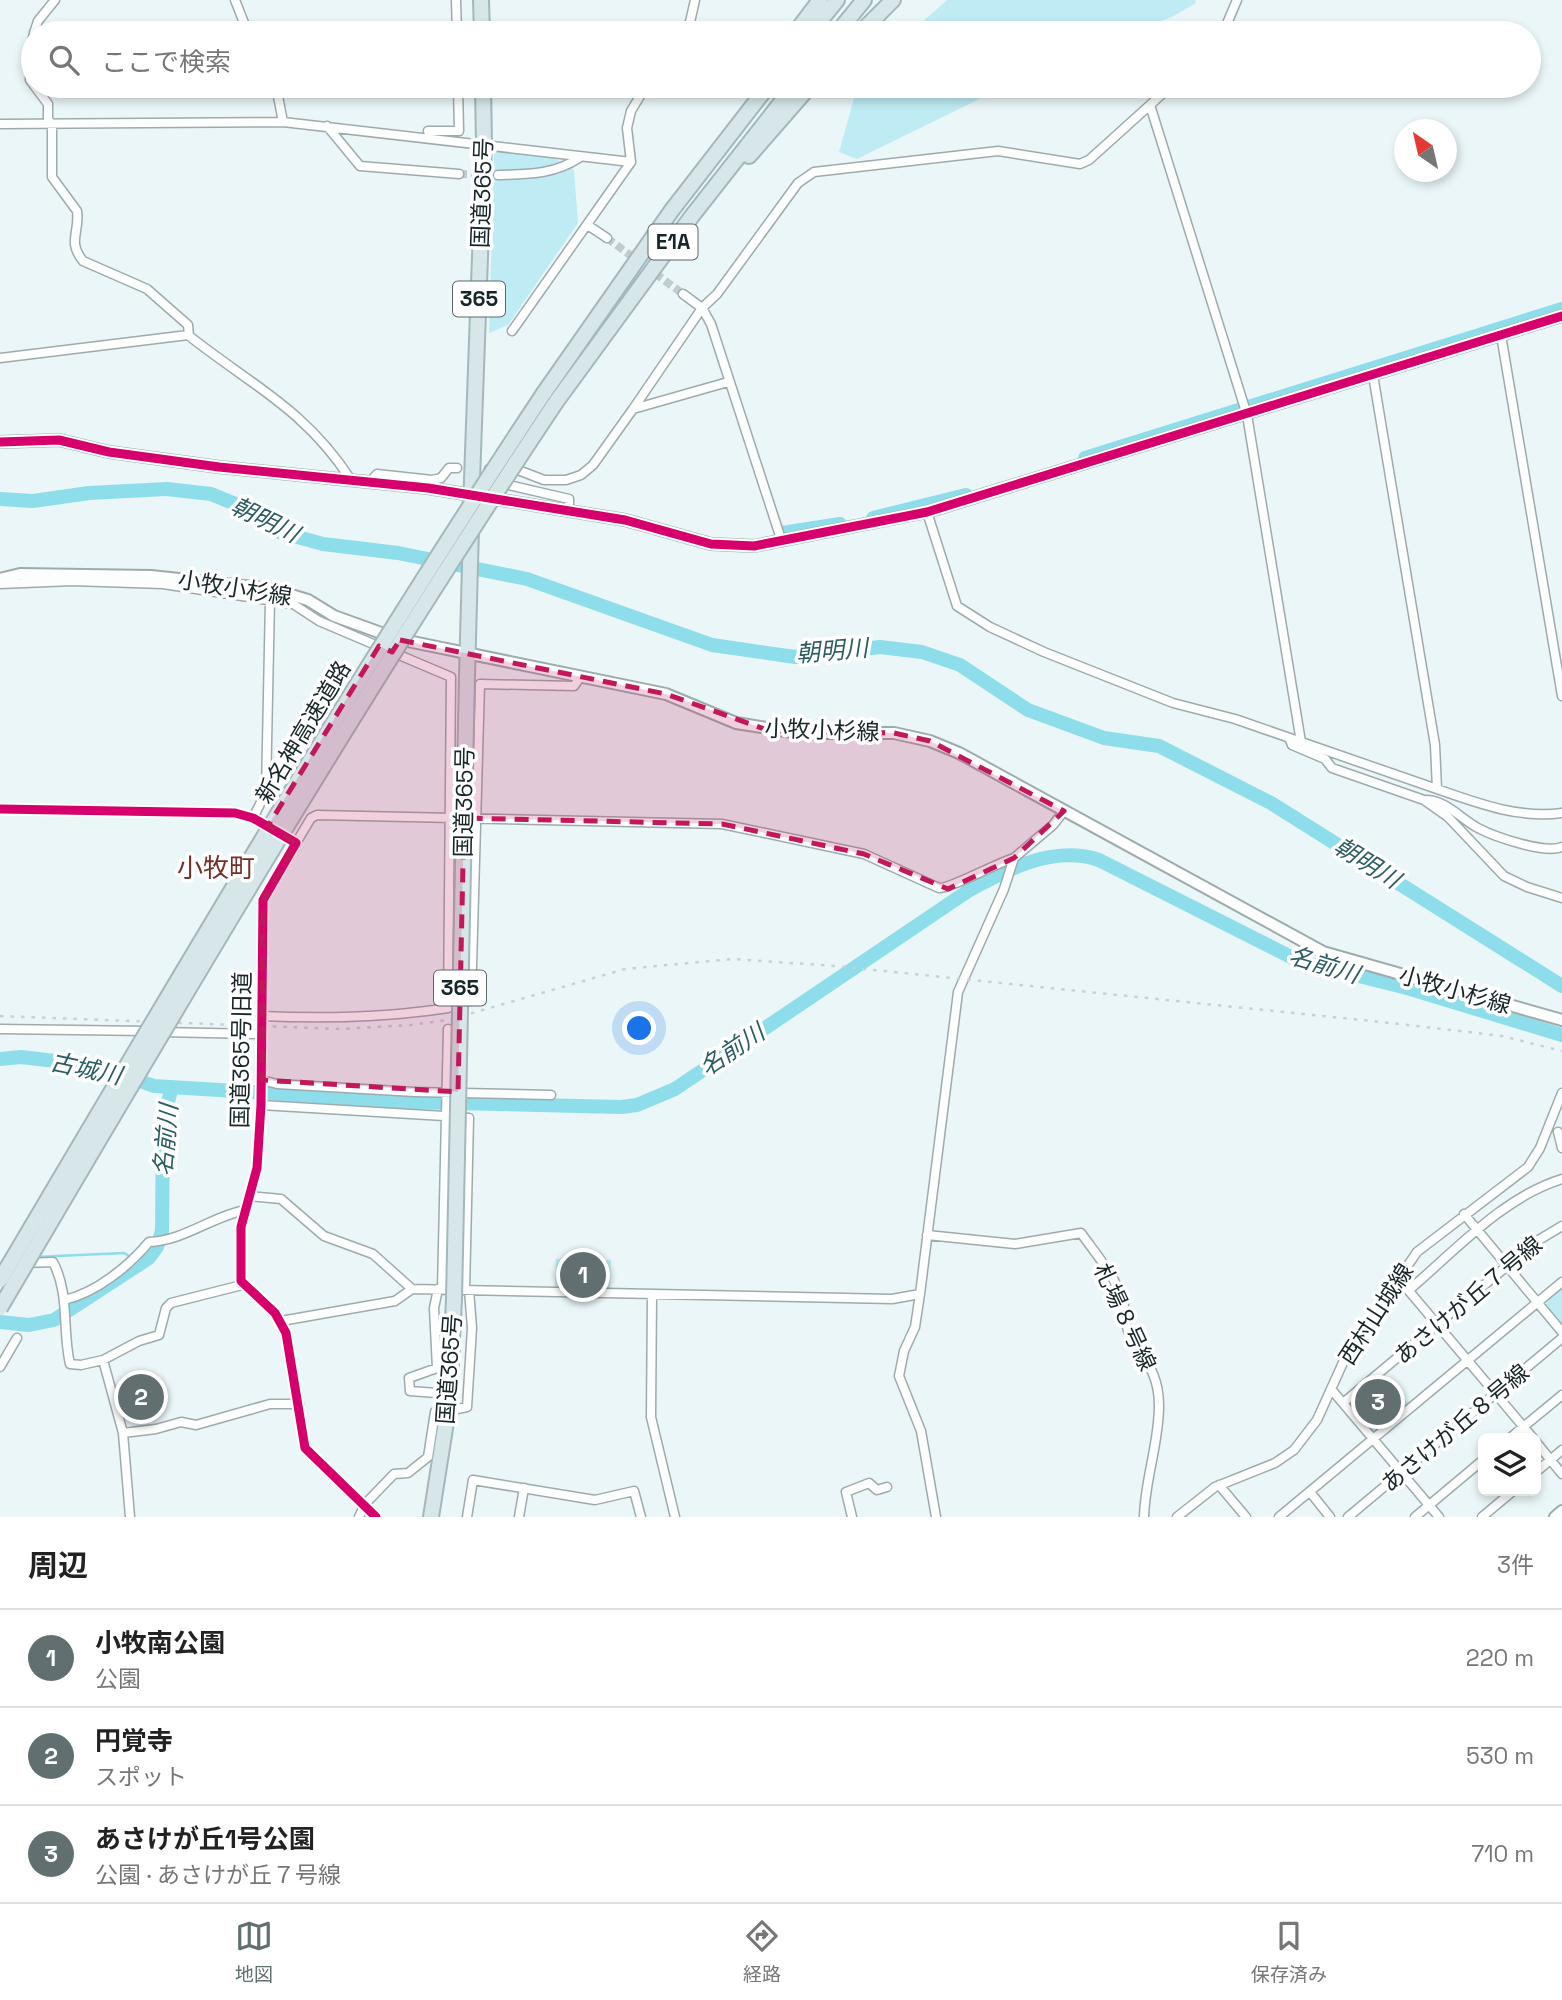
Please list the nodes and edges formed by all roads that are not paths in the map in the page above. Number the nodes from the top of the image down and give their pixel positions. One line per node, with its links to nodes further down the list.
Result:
1 (55, 0): 11 (street)
2 (235, 0): 12 (street)
3 (456, 0): 13 (street)
4 (481, 0): 14 (highway)
5 (695, 0): 15 (street)
6 (820, 0): 16 (highway)
7 (837, 0): 17 (highway)
8 (864, 0): 18 (highway)
9 (893, 0): 19 (highway)
10 (1237, 0): 20 (street)
11 (38, 21)
12 (243, 21)
13 (457, 21)
14 (482, 21)
15 (690, 21)
16 (804, 21)
17 (820, 21)
18 (847, 21)
19 (872, 21)
20 (1228, 21)
21 (44, 98): 34 (street)
22 (278, 98): 32 (street)
23 (458, 98): 36 (street)
24 (483, 98): 37 (highway, 国道365号 / 365)
25 (639, 98): 39 (street)
26 (749, 98): 42 (highway)
27 (759, 98): 42 (highway, 新名神高速道路 / E1A)
28 (785, 98): 47 (highway, 新名神高速道路 / E1A)
29 (800, 98): 47 (highway)
30 (1158, 98): 31 (street)
31 (1150, 106): 46 (street); 57 (street)
32 (283, 122): 34 (street); 35 (street)
33 (0, 124): 34 (street)
34 (52, 125): 51 (street)
35 (327, 126): 37 (street); 40 (street)
36 (428, 131)
37 (484, 145): 38 (street); 62 (highway, 国道365号 / 365)
38 (579, 158): 39 (street); 41 (street)
39 (631, 162): 43 (street)
40 (459, 174)
41 (498, 175)
42 (672, 210): 55 (highway, 新名神高速道路 / E1A)
43 (589, 226): 44 (street); 49 (street)
44 (607, 238)
45 (683, 294): 46 (street)
46 (702, 308): 54 (street); 56 (street)
47 (617, 316): 55 (highway, 新名神高速道路 / E1A)
48 (1562, 316): 50 (main road)
49 (512, 331)
50 (1501, 335): 53 (main road); 70 (street)
51 (189, 336): 52 (street); 60 (street)
52 (0, 358)
53 (1373, 375): 57 (main road); 73 (street)
54 (727, 382): 56 (street); 65 (street)
55 (550, 397): 110 (highway, 新名神高速道路 / E1A, bridge); 121 (highway, 新名神高速道路 / E1A, bridge)
56 (633, 409): 63 (street)
57 (1245, 410): 64 (main road); 72 (street)
58 (0, 442): 60 (main road)
59 (457, 468): 61 (street)
60 (351, 480): 61 (main road)
61 (370, 482): 62 (main road)
62 (471, 495): 63 (main road); 68 (highway, 国道365号 / 365, bridge)
63 (569, 510): 65 (main road)
64 (927, 512): 65 (main road); 71 (street)
65 (782, 542)
66 (0, 582): 67 (street); 68 (main road, 小牧小杉線)
67 (270, 599): 78 (street); 80 (street)
68 (467, 654): 69 (main road, 小牧小杉線); 116 (highway, 国道365号 / 365, bridge)
69 (582, 676): 76 (main road, 小牧小杉線); 79 (street)
70 (1562, 696)
71 (1289, 738): 72 (street); 74 (street)
72 (1301, 742): 73 (street)
73 (1437, 789): 77 (street)
74 (1424, 800): 82 (street); 84 (street)
75 (0, 809): 78 (street)
76 (1064, 811): 83 (street); 87 (main road, 小牧小杉線)
77 (1562, 813)
78 (253, 818): 81 (street)
79 (475, 818): 80 (street); 83 (street); 85 (street)
80 (452, 819): 81 (street, 国道365号旧道); 86 (street)
81 (296, 842): 86 (street, 国道365号旧道)
82 (1562, 848)
83 (1013, 860): 106 (street)
84 (1562, 898)
85 (471, 1001)
86 (261, 1016): 90 (street, 国道365号旧道)
87 (1562, 1020)
88 (0, 1029): 90 (street)
89 (448, 1029): 93 (street)
90 (261, 1034): 91 (street, 国道365号旧道)
91 (262, 1082): 93 (street); 95 (street, 国道365号旧道)
92 (1562, 1093): 97 (street, 西村山城線)
93 (444, 1095): 94 (street); 96 (street)
94 (551, 1095)
95 (261, 1105): 96 (street); 101 (street, 国道365号旧道)
96 (444, 1115): 114 (street); 116 (street)
97 (1547, 1129): 98 (street); 103 (street, 西村山城線)
98 (1560, 1132): 99 (street)
99 (1562, 1148)
100 (1562, 1179): 105 (street)
101 (249, 1196): 102 (street, 国道365号旧道); 113 (street)
102 (245, 1210): 112 (street, 国道365号旧道); 119 (street)
103 (1464, 1214): 105 (street); 109 (street, 西村山城線)
104 (1562, 1226): 108 (street, あさけが丘７号線)
105 (1478, 1231): 108 (street); 115 (street)
106 (927, 1235): 118 (street); 169 (street, 札場８号線)
107 (0, 1265): 119 (street)
108 (1507, 1266): 120 (street); 123 (street, あさけが丘７号線)
109 (1398, 1278): 115 (street); 130 (street, 西村山城線)
110 (0, 1280)
111 (1562, 1282): 120 (street)
112 (242, 1284): 122 (street); 127 (street)
113 (412, 1289): 114 (street); 122 (street)
114 (440, 1289): 116 (street); 131 (street)
115 (1409, 1290): 123 (street)
116 (463, 1293): 117 (street); 131 (highway, 国道365号 / 365); 136 (street)
117 (652, 1294): 118 (street); 166 (street)
118 (920, 1294): 168 (street)
119 (64, 1300): 127 (street)
120 (1537, 1302): 124 (street); 128 (street)
121 (0, 1308)
122 (281, 1321): 135 (street)
123 (1438, 1324): 128 (street); 134 (street, あさけが丘７号線)
124 (1562, 1332)
125 (17, 1338): 129 (street)
126 (1562, 1338): 132 (street, あさけが丘８号線)
127 (103, 1360): 139 (street)
128 (1468, 1360): 132 (street); 142 (street)
129 (0, 1367)
130 (1331, 1389): 134 (street); 150 (street, 西村山城線)
131 (450, 1394): 162 (highway, 国道365号 / 365)
132 (1496, 1394): 138 (street); 148 (street, あさけが丘８号線)
133 (1562, 1395): 138 (street)
134 (1343, 1403): 142 (street)
135 (299, 1404): 139 (street); 155 (street)
136 (457, 1409)
137 (438, 1412): 155 (street)
138 (1524, 1427): 140 (street); 141 (street)
139 (123, 1433): 159 (street)
140 (1516, 1433)
141 (1529, 1433)
142 (1373, 1439): 148 (street); 153 (street)
143 (1541, 1449): 145 (street)
144 (1562, 1450): 145 (street)
145 (1550, 1460): 147 (street); 149 (street)
146 (1478, 1464): 156 (street)
147 (1541, 1468)
148 (1402, 1472): 156 (street); 173 (street, あさけが丘８号線)
149 (1562, 1474)
150 (1219, 1485): 158 (street, 西村山城線); 170 (street)
151 (887, 1487): 167 (street)
152 (524, 1488): 163 (street); 164 (street); 165 (street)
153 (1310, 1492): 171 (street); 172 (street)
154 (1507, 1496): 176 (street)
155 (365, 1504): 160 (street); 161 (street)
156 (1429, 1505): 174 (street); 175 (street)
157 (1562, 1511): 177 (main road)
158 (1181, 1516)
159 (130, 1517)
160 (359, 1517)
161 (376, 1517)
162 (431, 1517)
163 (467, 1517)
164 (519, 1517)
165 (641, 1517)
166 (675, 1517)
167 (852, 1517)
168 (936, 1517)
169 (1144, 1517)
170 (1246, 1517)
171 (1279, 1517)
172 (1330, 1517)
173 (1348, 1517)
174 (1415, 1517)
175 (1439, 1517)
176 (1482, 1517)
177 (1555, 1517)

